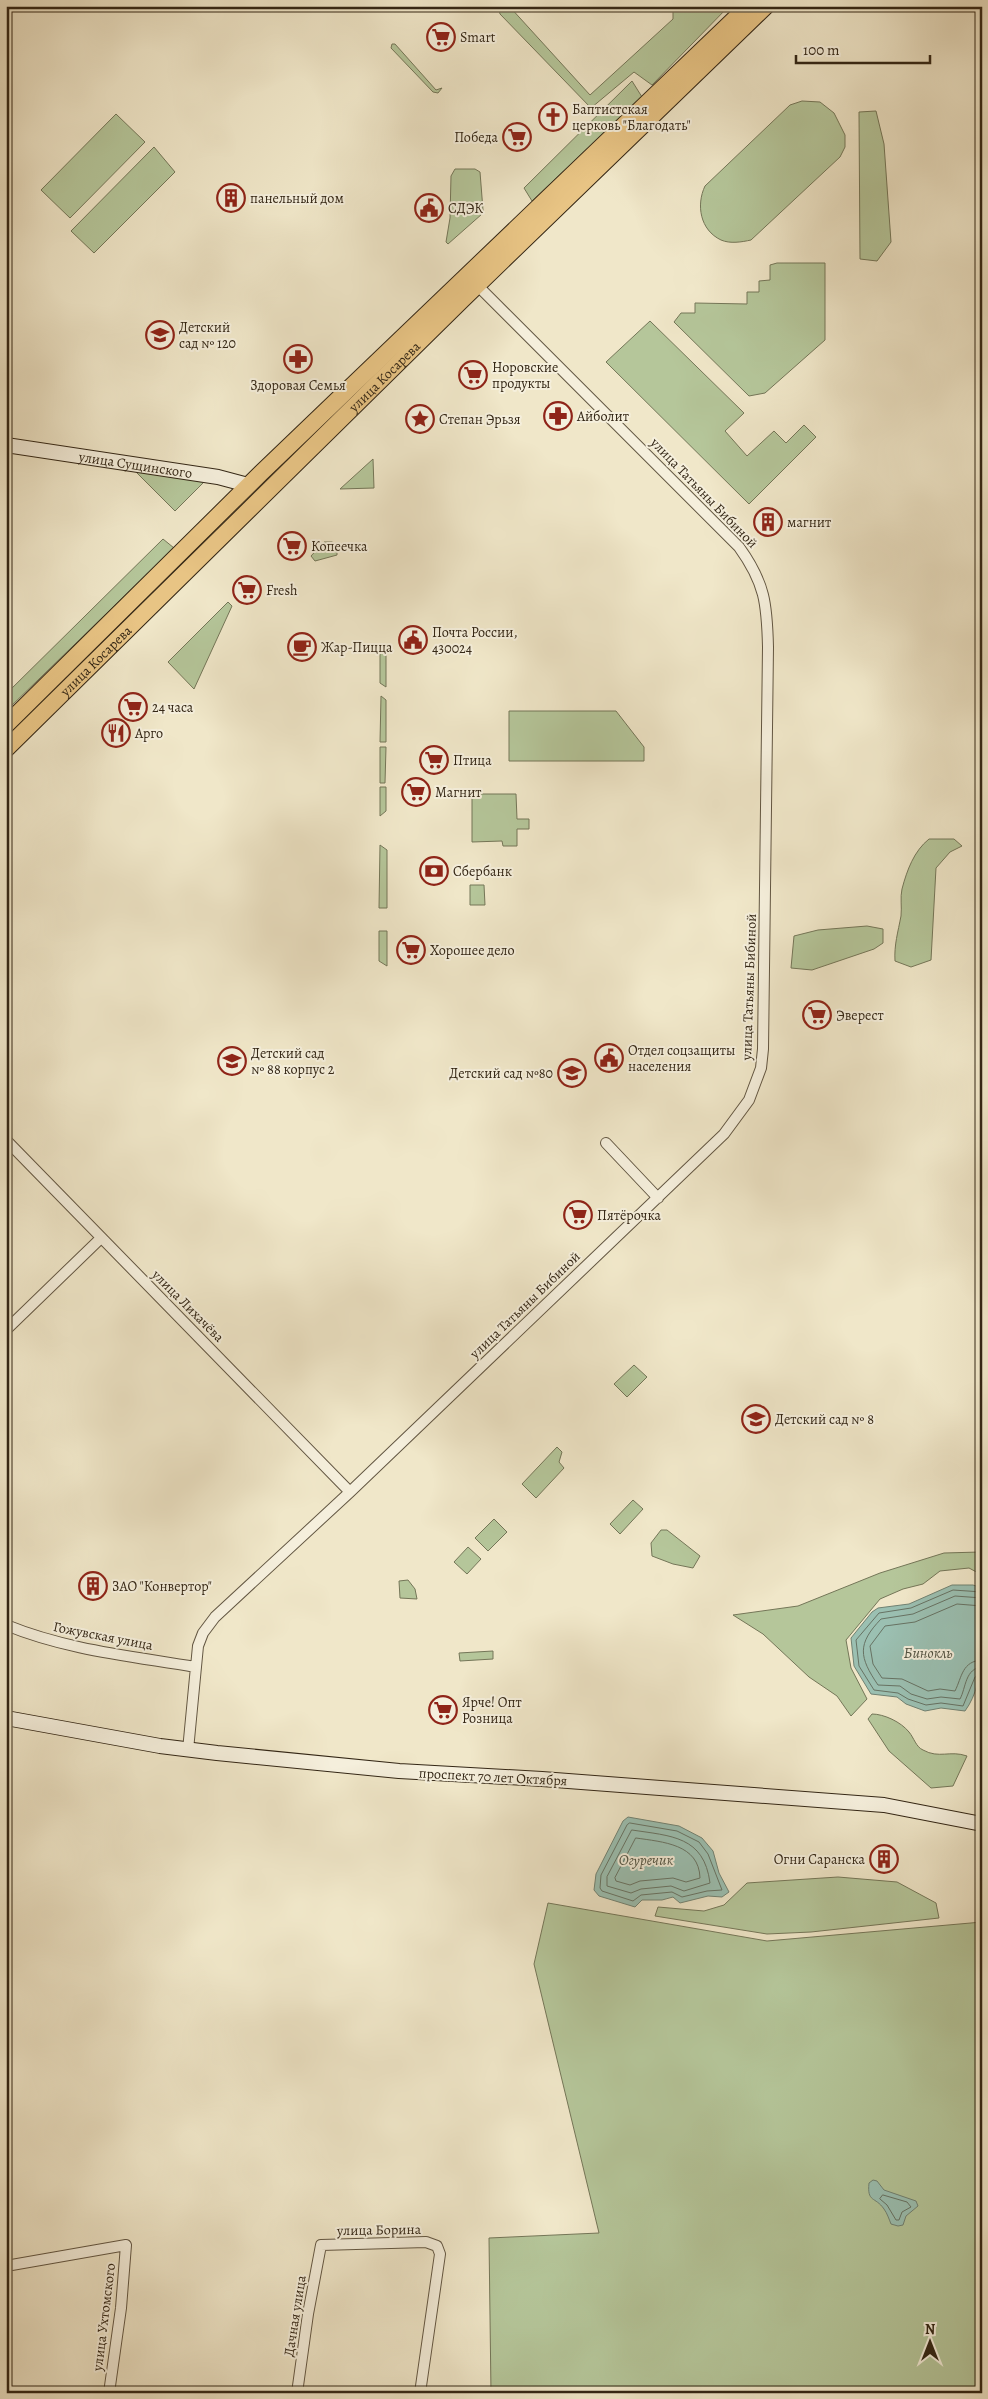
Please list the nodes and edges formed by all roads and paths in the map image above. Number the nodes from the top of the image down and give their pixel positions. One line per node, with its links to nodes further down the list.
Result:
1 (748, 6): 3 (main road, улица Косарева)
2 (766, 6): 3 (main road, улица Косарева)
3 (472, 280): 5 (main road, улица Косарева); 6 (main road, улица Косарева); 11 (street, улица Татьяны Бибиной)
4 (6, 445): 5 (main road, улица Сущинского)
5 (248, 485): 6 (main road, улица Сущинского); 7 (main road, улица Косарева)
6 (261, 497): 8 (main road, улица Косарева)
7 (6, 725)
8 (6, 749)
9 (6, 1140): 12 (street, улица Лихачёва)
10 (606, 1143): 11 (street)
11 (658, 1198): 14 (street, улица Татьяны Бибиной)
12 (101, 1238): 13 (street); 14 (street, улица Лихачёва)
13 (6, 1330)
14 (350, 1492): 16 (street, улица Татьяны Бибиной)
15 (6, 1624): 16 (street, Гожувская улица)
16 (195, 1667): 18 (street, улица Татьяны Бибиной)
17 (6, 1718): 18 (main road, проспект 70 лет Октября)
18 (188, 1750): 19 (main road, проспект 70 лет Октября)
19 (982, 1824)
20 (321, 2244): 23 (street, Дачная улица); 24 (street, улица Борина)
21 (6, 2266): 22 (street, улица Ухтомского)
22 (109, 2393)
23 (297, 2393)
24 (420, 2393)

